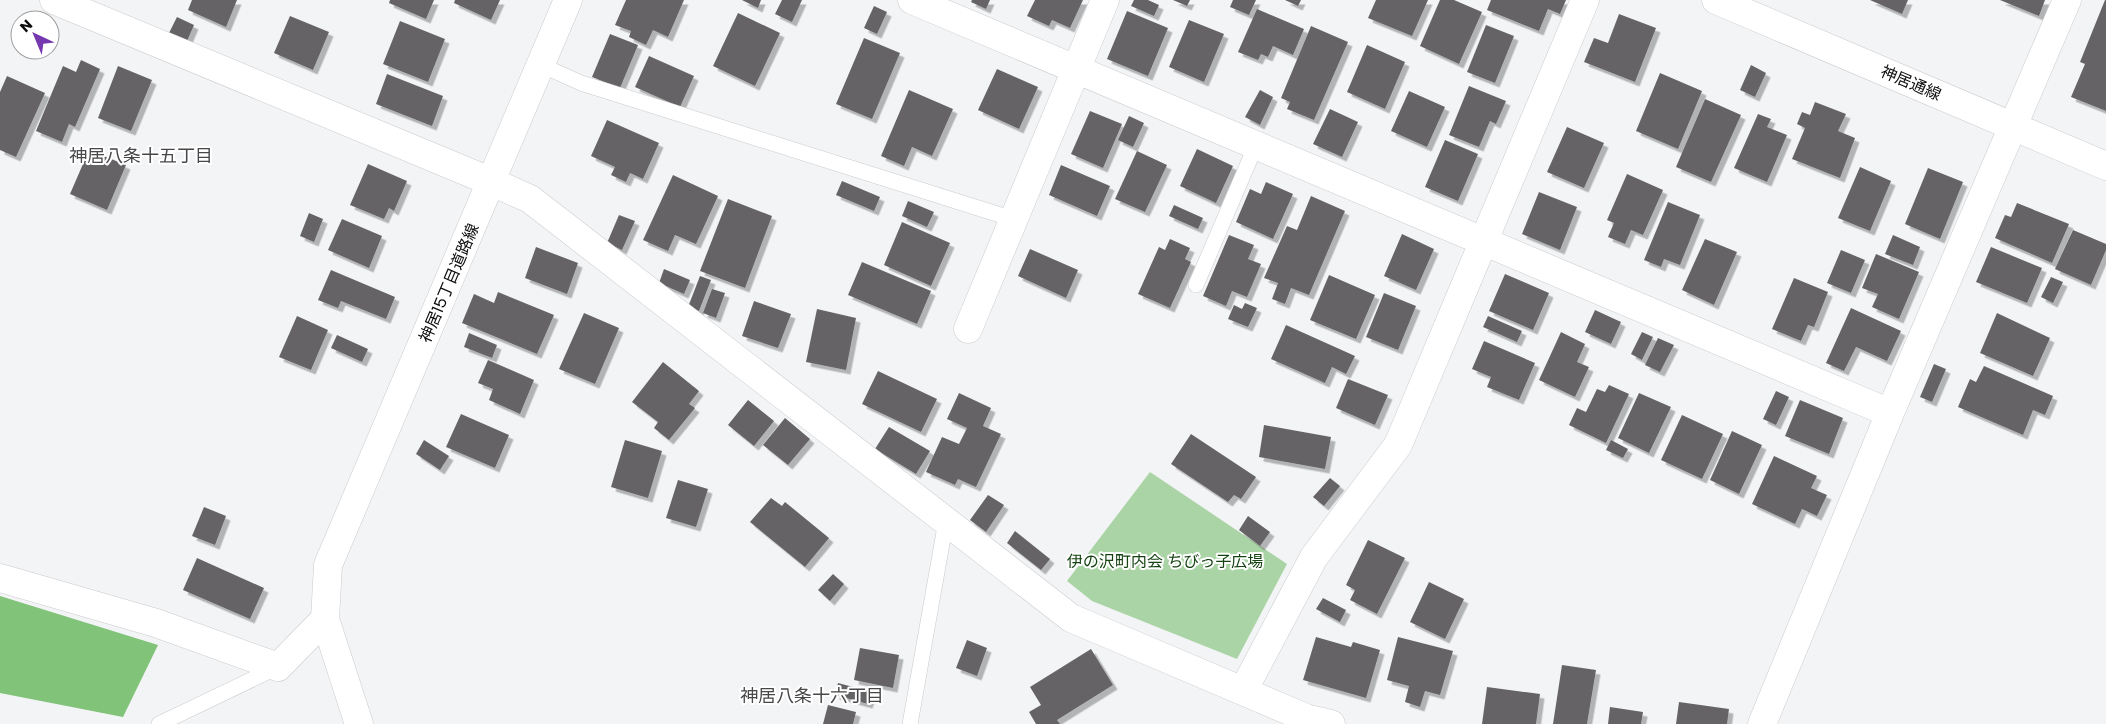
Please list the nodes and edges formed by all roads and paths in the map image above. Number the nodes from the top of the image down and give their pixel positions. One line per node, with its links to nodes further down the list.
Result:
1 (54, 0): 13 (street)
2 (568, 0): 8 (street, 神居15丁目道路線)
3 (912, 0): 9 (street)
4 (1105, 0): 9 (street)
5 (1585, 0): 15 (street)
6 (1716, 0): 10 (street, 神居通線)
7 (2067, 0): 10 (street)
8 (541, 65): 13 (street, 神居15丁目道路線); 14 (lane)
9 (1075, 69): 11 (street); 14 (street)
10 (2014, 127): 12 (street, 神居通線); 18 (street)
11 (1256, 146): 15 (street); 16 (lane)
12 (2106, 166)
13 (492, 182): 19 (street); 21 (street, 神居15丁目道路線)
14 (1013, 219): 17 (street)
15 (1482, 240): 18 (street); 23 (street)
16 (1196, 285)
17 (968, 329)
18 (1890, 414): 28 (street)
19 (946, 521): 23 (street); 26 (lane)
20 (0, 578): 22 (street)
21 (326, 619): 22 (street); 25 (street)
22 (278, 667): 24 (lane)
23 (1243, 692): 27 (street)
24 (159, 724)
25 (359, 724)
26 (910, 724)
27 (1331, 724)
28 (1762, 724)

